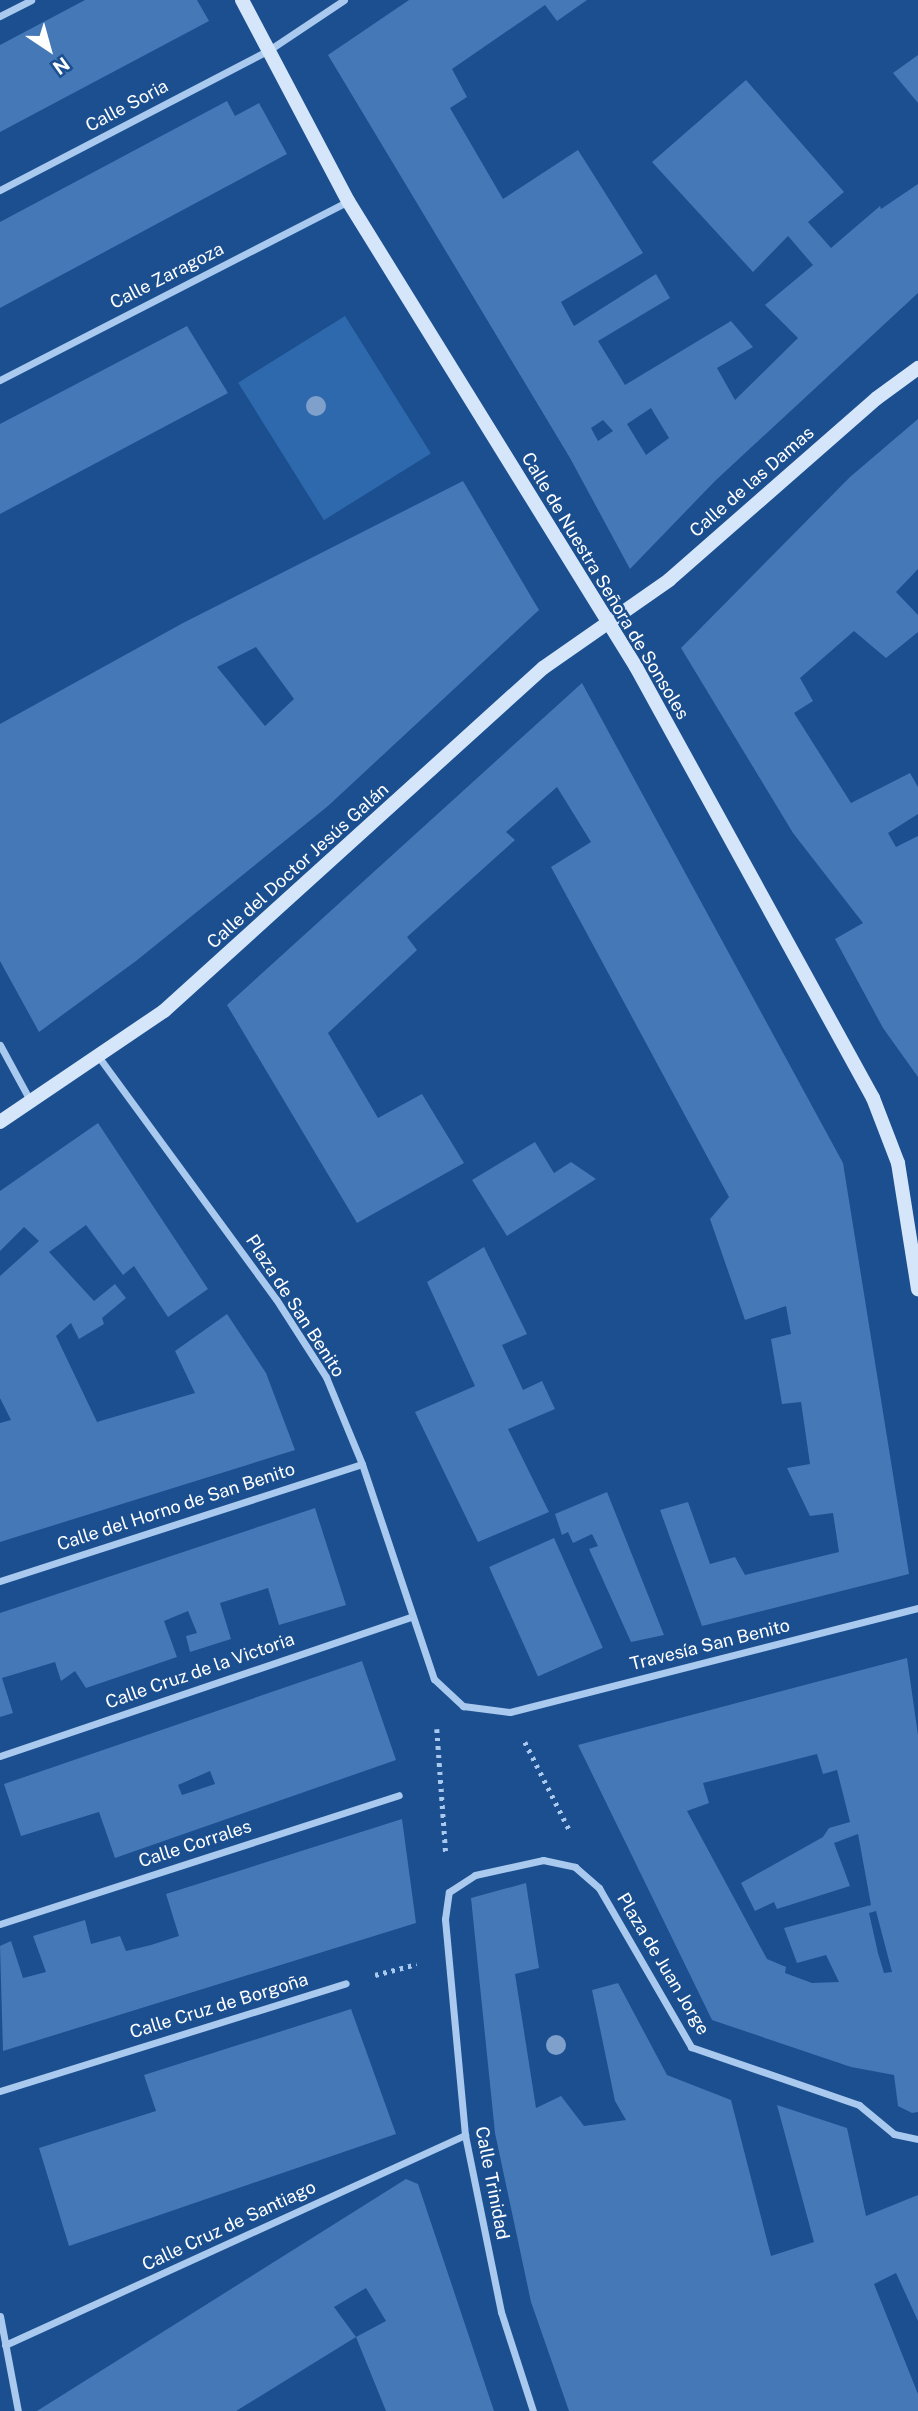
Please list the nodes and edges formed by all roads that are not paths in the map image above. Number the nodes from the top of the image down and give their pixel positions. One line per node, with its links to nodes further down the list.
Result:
1 (31, 0): 4 (street)
2 (242, 0): 5 (street, Calle de Nuestra Señora de Sonsoles)
3 (344, 0): 5 (street, Calle Soria)
4 (0, 16)
5 (269, 50): 6 (street, Calle Soria); 7 (street, Calle de Nuestra Señora de Sonsoles)
6 (0, 190)
7 (348, 201): 9 (street, Calle Zaragoza); 10 (street, Calle de Nuestra Señora de Sonsoles)
8 (918, 368): 10 (street, Calle de las Damas)
9 (0, 380)
10 (607, 620): 12 (street, Calle del Doctor Jesús Galán); 15 (street, Calle de Nuestra Señora de Sonsoles)
11 (0, 1045): 13 (street)
12 (98, 1056): 13 (street, Calle del Doctor Jesús Galán); 17 (street, Plaza de San Benito)
13 (31, 1102): 14 (street, Calle del Doctor Jesús Galán)
14 (0, 1122)
15 (912, 1207): 16 (street, Calle de Nuestra Señora de Sonsoles)
16 (918, 1289)
17 (362, 1464): 18 (street, Calle del Horno de San Benito); 20 (street, Plaza de San Benito)
18 (0, 1581)
19 (918, 1608): 21 (street, Travesía San Benito)
20 (411, 1616): 21 (street, Plaza de San Benito); 22 (street, Calle Cruz de la Victoria)
21 (510, 1712)
22 (0, 1756)
23 (399, 1795): 24 (street, Calle Corrales)
24 (0, 1924)
25 (448, 1955): 28 (street, Calle Trinidad); 29 (street, Plaza de Juan Jorge)
26 (346, 1983): 27 (street, Calle Cruz de Borgoña)
27 (0, 2091)
28 (465, 2135): 31 (street, Calle Cruz de Santiago); 33 (street, Calle Trinidad)
29 (918, 2139)
30 (0, 2316): 31 (street)
31 (5, 2345): 32 (street)
32 (19, 2411)
33 (533, 2411)

